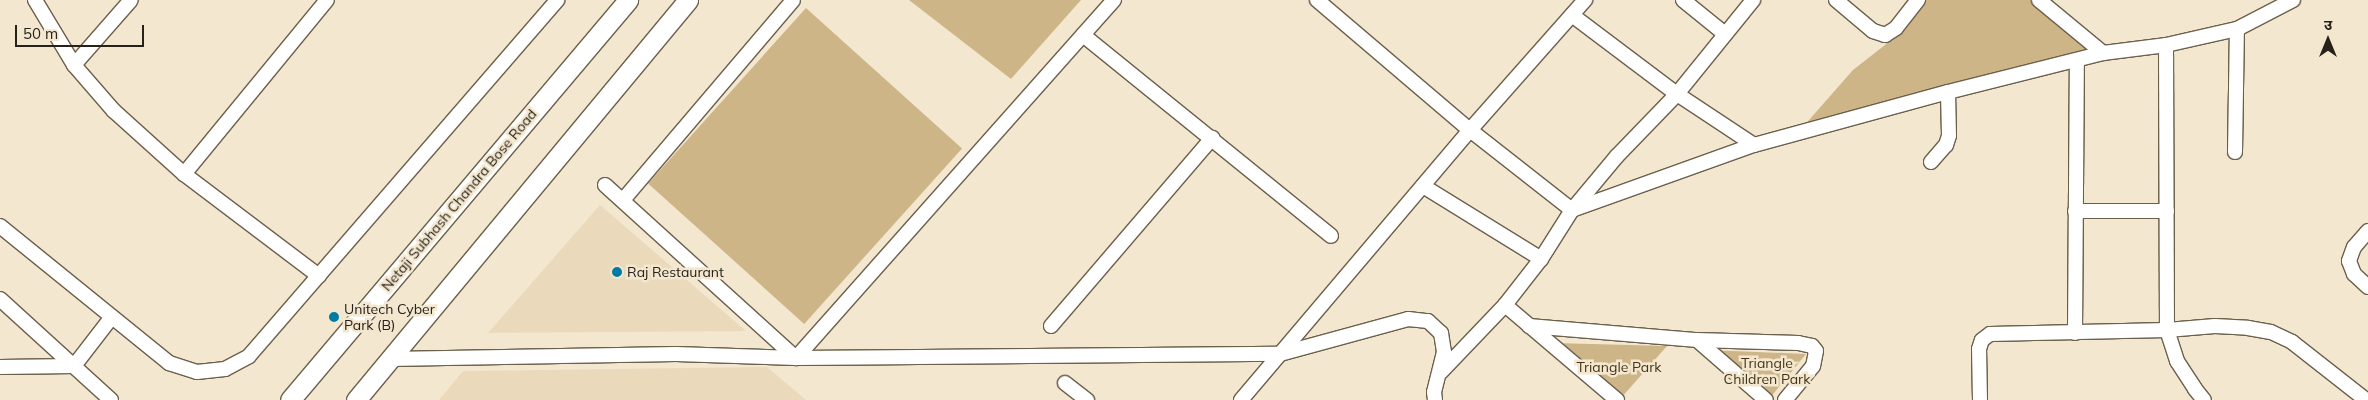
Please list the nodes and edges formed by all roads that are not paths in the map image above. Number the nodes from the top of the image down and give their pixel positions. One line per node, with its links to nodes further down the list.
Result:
1 (35, 0): 24 (street)
2 (131, 0): 24 (street)
3 (327, 0): 32 (street)
4 (556, 0): 43 (street)
5 (628, 0): 61 (main road, Netaji Subhash Chandra Bose Road)
6 (688, 0): 55 (main road)
7 (793, 0): 35 (street)
8 (1114, 0): 20 (street)
9 (1317, 0): 27 (street)
10 (1585, 0): 17 (street)
11 (1683, 0): 19 (street)
12 (1752, 0): 19 (street)
13 (1836, 0): 14 (street)
14 (1918, 0)
15 (2293, 0): 18 (street)
16 (2041, 1): 22 (street)
17 (1572, 15): 26 (street); 27 (street)
18 (2237, 29): 21 (street); 30 (street)
19 (1725, 34): 26 (street)
20 (1083, 35): 28 (street); 54 (street)
21 (2166, 45): 22 (street); 37 (street)
22 (2103, 53): 23 (street)
23 (2077, 60): 25 (street); 38 (street)
24 (74, 65): 32 (street)
25 (1948, 92): 29 (street); 31 (street)
26 (1677, 94): 29 (street); 36 (street)
27 (1470, 130): 34 (street); 36 (street)
28 (1212, 138): 41 (street); 48 (street)
29 (1754, 145): 36 (street)
30 (2235, 152)
31 (1931, 162)
32 (184, 174): 43 (street)
33 (606, 185): 35 (street)
34 (1423, 186): 42 (street); 53 (street)
35 (623, 200): 54 (street)
36 (1572, 210): 42 (street)
37 (2167, 210): 38 (street); 50 (street)
38 (2075, 211): 51 (street)
39 (0, 226): 47 (street)
40 (2368, 231): 44 (street)
41 (1331, 236)
42 (1541, 259): 46 (street)
43 (319, 276): 47 (street)
44 (2368, 287)
45 (0, 298): 56 (street)
46 (1505, 305): 49 (street); 58 (street)
47 (111, 318): 56 (street)
48 (1051, 326)
49 (1529, 326): 52 (street); 66 (street)
50 (2168, 330): 51 (street); 70 (street); 71 (street)
51 (2076, 333): 69 (street)
52 (1697, 340): 67 (street); 68 (street)
53 (1280, 354): 54 (street); 58 (street); 64 (street)
54 (796, 358): 55 (street)
55 (389, 359): 62 (main road)
56 (74, 366): 57 (street); 60 (street)
57 (0, 367)
58 (1441, 372): 65 (street)
59 (1065, 383): 63 (street)
60 (111, 400)
61 (290, 400)
62 (356, 400)
63 (1087, 400)
64 (1241, 400)
65 (1435, 400)
66 (1617, 400)
67 (1766, 400)
68 (1785, 400)
69 (1980, 400)
70 (2204, 400)
71 (2367, 400)

